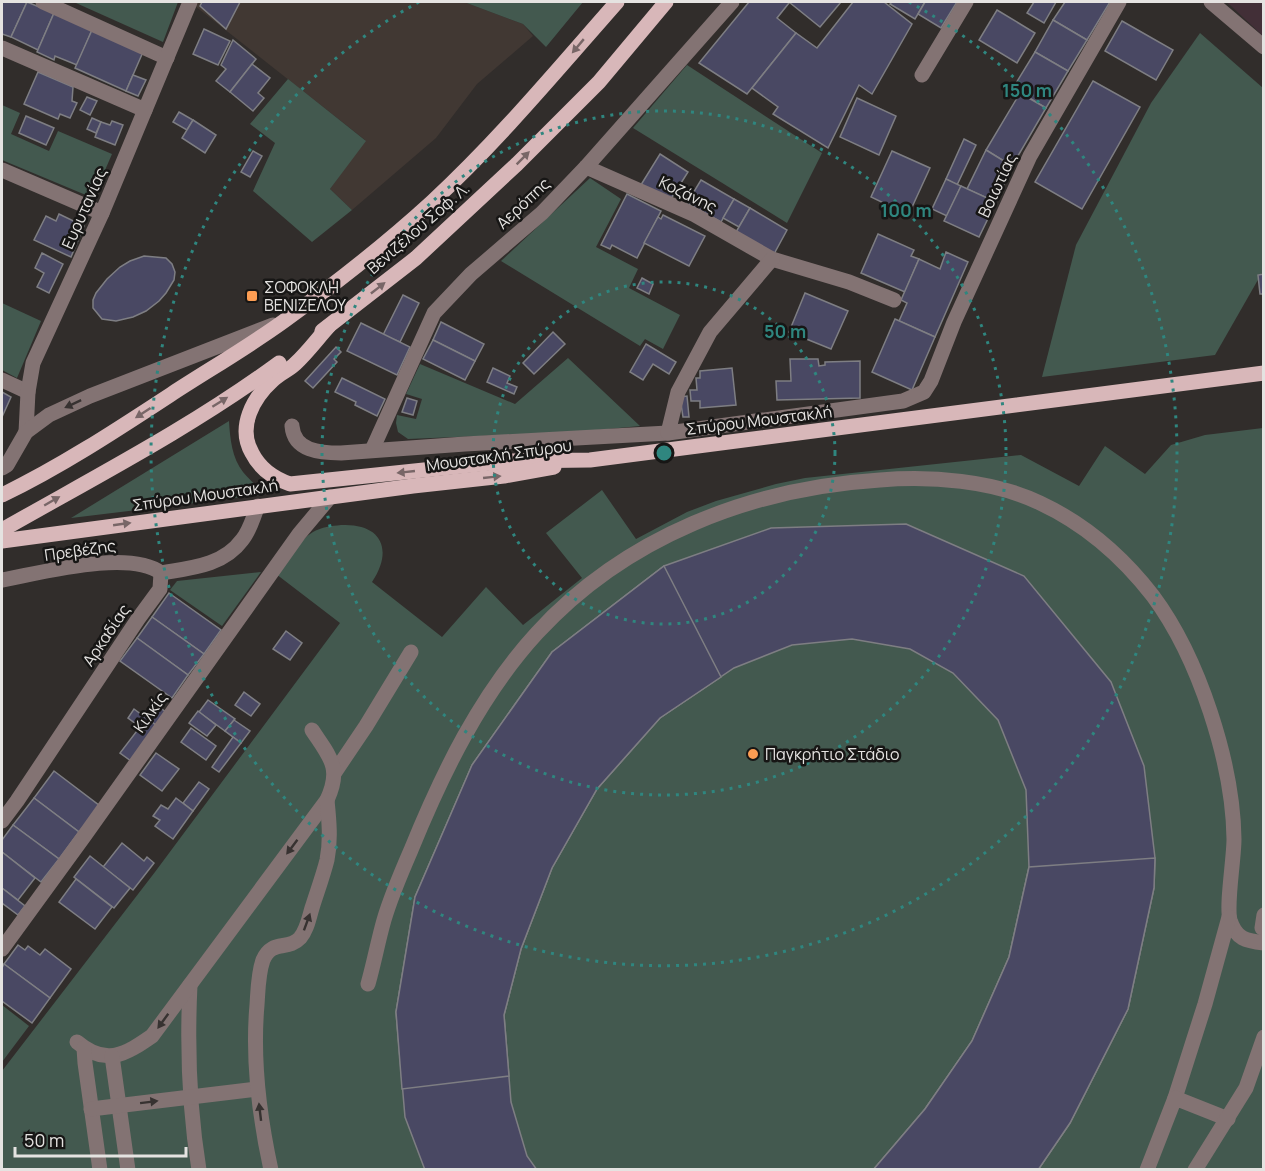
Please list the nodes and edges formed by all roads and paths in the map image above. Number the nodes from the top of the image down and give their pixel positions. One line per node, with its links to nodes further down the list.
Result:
1 (43, 2): 11 (street)
2 (190, 2): 11 (street, Ευρυτανίας)
3 (617, 2): 19 (main road, Βενιζέλου Σοφ. Λ., one-way to 19)
4 (666, 2): 20 (main road, Βενιζέλου Σοφ. Λ., one-way to 4)
5 (732, 2): 14 (street, Αερόπης)
6 (966, 2): 12 (street)
7 (1119, 2): 24 (street, Βοιωτίας)
8 (1211, 2): 9 (street)
9 (1262, 42)
10 (2, 48): 13 (street)
11 (167, 58): 13 (street, Ευρυτανίας)
12 (922, 75)
13 (145, 110): 16 (street, Ευρυτανίας)
14 (586, 167): 17 (street, Κοζάνης); 28 (street, Αερόπης)
15 (2, 170): 16 (street)
16 (102, 213): 23 (street, Ευρυτανίας)
17 (772, 258): 18 (street, Κοζάνης); 27 (street)
18 (894, 300)
19 (284, 321): 26 (street, one-way to 26); 32 (main road, Βενιζέλου Σοφ. Λ., one-way to 32)
20 (329, 326): 29 (main road, Σπύρου Μουστακλή, one-way to 20); 35 (main road, Βενιζέλου Σοφ. Λ., one-way to 20)
21 (1263, 373): 29 (main road, Σπύρου Μουστακλή)
22 (2, 380): 23 (street)
23 (28, 392): 26 (street, Ευρυτανίας)
24 (924, 392): 27 (street, Σπύρου Μουστακλή)
25 (292, 426): 28 (street, Σπύρου Μουστακλή)
26 (26, 432): 30 (street)
27 (668, 433): 28 (street, Σπύρου Μουστακλή)
28 (372, 450)
29 (590, 460): 31 (main road, Μουστακλή Σπύρου, one-way to 29)
30 (2, 468)
31 (413, 486): 33 (main road, Σπύρου Μουστακλή)
32 (2, 495)
33 (330, 497): 34 (main road, Σπύρου Μουστακλή); 46 (street, Κιλκίς)
34 (258, 506): 36 (main road, Σπύρου Μουστακλή, one-way to 34); 37 (street)
35 (2, 530)
36 (2, 541)
37 (161, 573): 38 (street, Πρεβέζης); 43 (street, Αρκαδίας)
38 (2, 580)
39 (411, 652): 41 (street)
40 (312, 730): 41 (street)
41 (335, 772): 42 (street)
42 (327, 800): 48 (street, one-way to 48); 51 (street, one-way to 42)
43 (2, 821)
44 (1229, 917): 45 (street); 47 (street); 53 (street)
45 (1263, 929)
46 (2, 949)
47 (368, 984)
48 (189, 985): 50 (street, one-way to 50); 52 (street)
49 (1263, 1037): 56 (street)
50 (112, 1056): 54 (street); 55 (street)
51 (257, 1089): 52 (street); 60 (street, one-way to 51)
52 (191, 1097): 54 (street, one-way to 52); 59 (street)
53 (1175, 1098): 56 (street); 61 (street)
54 (119, 1106): 55 (street); 58 (street)
55 (91, 1109): 57 (street)
56 (1228, 1119): 62 (street)
57 (100, 1170)
58 (128, 1170)
59 (199, 1170)
60 (271, 1170)
61 (1147, 1170)
62 (1196, 1170)

